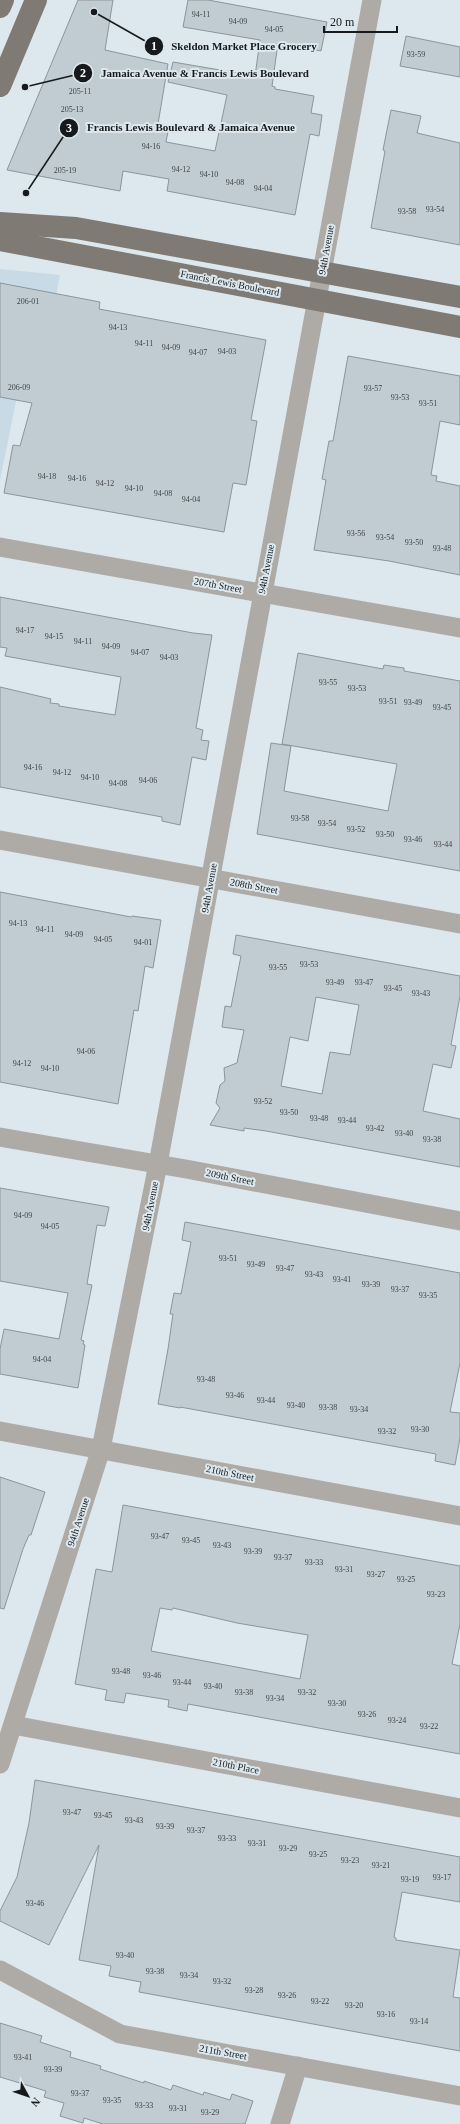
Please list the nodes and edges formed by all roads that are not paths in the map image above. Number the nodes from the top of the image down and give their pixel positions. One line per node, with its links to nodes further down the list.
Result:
1 (3, 0): 4 (main road)
2 (36, 0): 5 (main road)
3 (372, 0): 8 (street, 94th Avenue)
4 (0, 7)
5 (0, 86)
6 (0, 223): 8 (main road)
7 (0, 240): 10 (main road, Francis Lewis Boulevard)
8 (322, 272): 9 (main road); 10 (street, 94th Avenue)
9 (460, 297)
10 (317, 300): 11 (main road, Francis Lewis Boulevard); 13 (street, 94th Avenue)
11 (460, 327)
12 (0, 547): 13 (street, 207th Street)
13 (262, 592): 14 (street, 207th Street); 16 (street, 94th Avenue)
14 (460, 628)
15 (0, 840): 16 (street, 208th Street)
16 (211, 878): 17 (street, 208th Street); 19 (street, 94th Avenue)
17 (460, 924)
18 (0, 1137): 19 (street, 209th Street)
19 (158, 1164): 20 (street, 209th Street); 22 (street, 94th Avenue)
20 (460, 1221)
21 (0, 1431): 22 (street, 210th Street)
22 (101, 1449): 23 (street, 210th Street); 24 (street, 94th Avenue)
23 (460, 1516)
24 (13, 1725): 25 (street, 94th Avenue); 26 (street, 210th Place)
25 (0, 1764)
26 (460, 1808)
27 (0, 1970): 28 (street, 211th Street)
28 (298, 2066): 29 (street, 211th Street); 30 (street)
29 (460, 2096)
30 (280, 2124)

